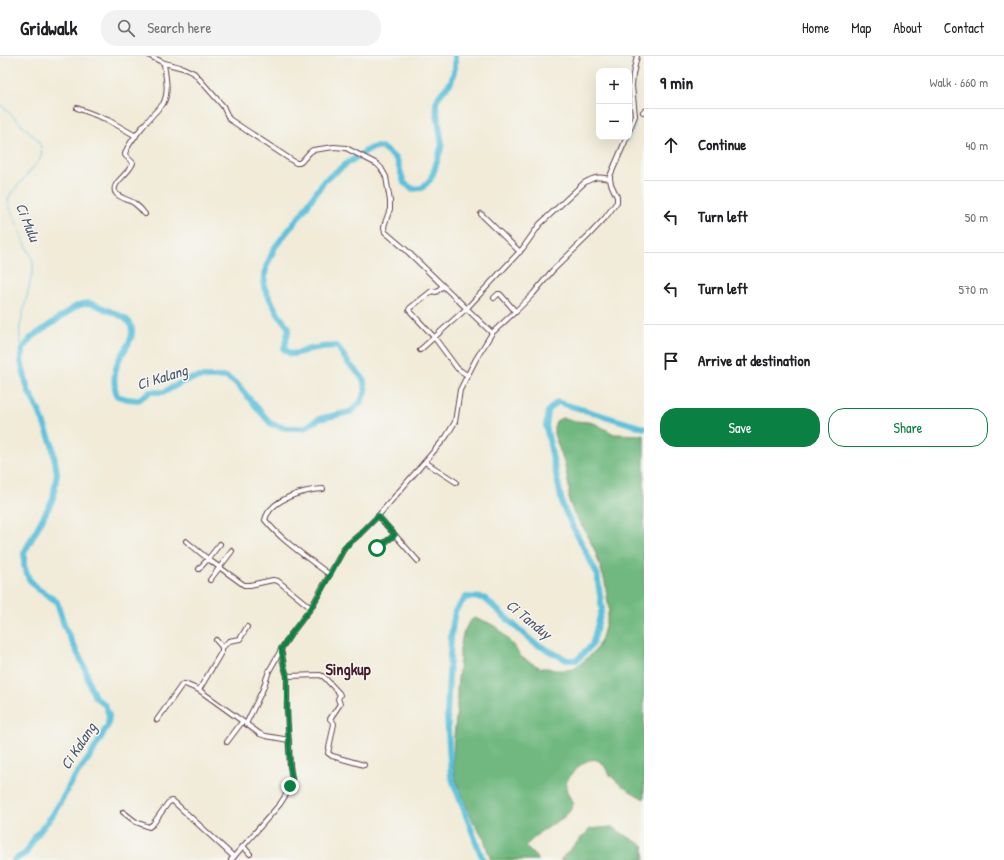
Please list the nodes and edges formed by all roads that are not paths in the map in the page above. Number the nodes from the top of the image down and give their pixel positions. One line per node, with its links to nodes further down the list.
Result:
1 (150, 56): 3 (street)
2 (637, 56): 5 (street)
3 (164, 63): 6 (street); 12 (street)
4 (76, 108): 6 (street)
5 (632, 124)
6 (136, 136): 9 (street)
7 (625, 140): 8 (street)
8 (610, 179): 11 (street); 15 (street)
9 (145, 214)
10 (481, 214): 11 (street)
11 (520, 252): 14 (street)
12 (444, 286): 14 (street); 17 (street)
13 (494, 298): 15 (street)
14 (467, 308): 16 (street); 17 (street)
15 (516, 312): 16 (street)
16 (492, 333): 19 (street)
17 (434, 338): 18 (street); 19 (street)
18 (420, 350)
19 (468, 375): 20 (street)
20 (425, 462): 21 (street); 23 (street)
21 (456, 482)
22 (323, 489): 33 (street)
23 (378, 516): 24 (street); 33 (street)
24 (395, 535): 27 (street); 30 (street)
25 (186, 541): 29 (street)
26 (220, 544): 29 (street)
27 (377, 548)
28 (232, 551): 31 (street)
29 (208, 559): 31 (street); 32 (street)
30 (418, 561)
31 (220, 567): 34 (street); 35 (street)
32 (199, 569)
33 (330, 575): 35 (street)
34 (210, 580)
35 (311, 608): 39 (street)
36 (247, 627): 38 (street)
37 (216, 640): 38 (street)
38 (222, 648): 41 (street)
39 (281, 649): 40 (street); 43 (street)
40 (287, 676): 44 (street); 46 (street)
41 (199, 690): 42 (street); 43 (street)
42 (157, 720)
43 (244, 723): 44 (street); 45 (street)
44 (289, 740): 48 (street)
45 (227, 742)
46 (364, 765)
47 (123, 812): 50 (street)
48 (243, 846): 49 (street); 50 (street)
49 (250, 854)
50 (232, 859)

